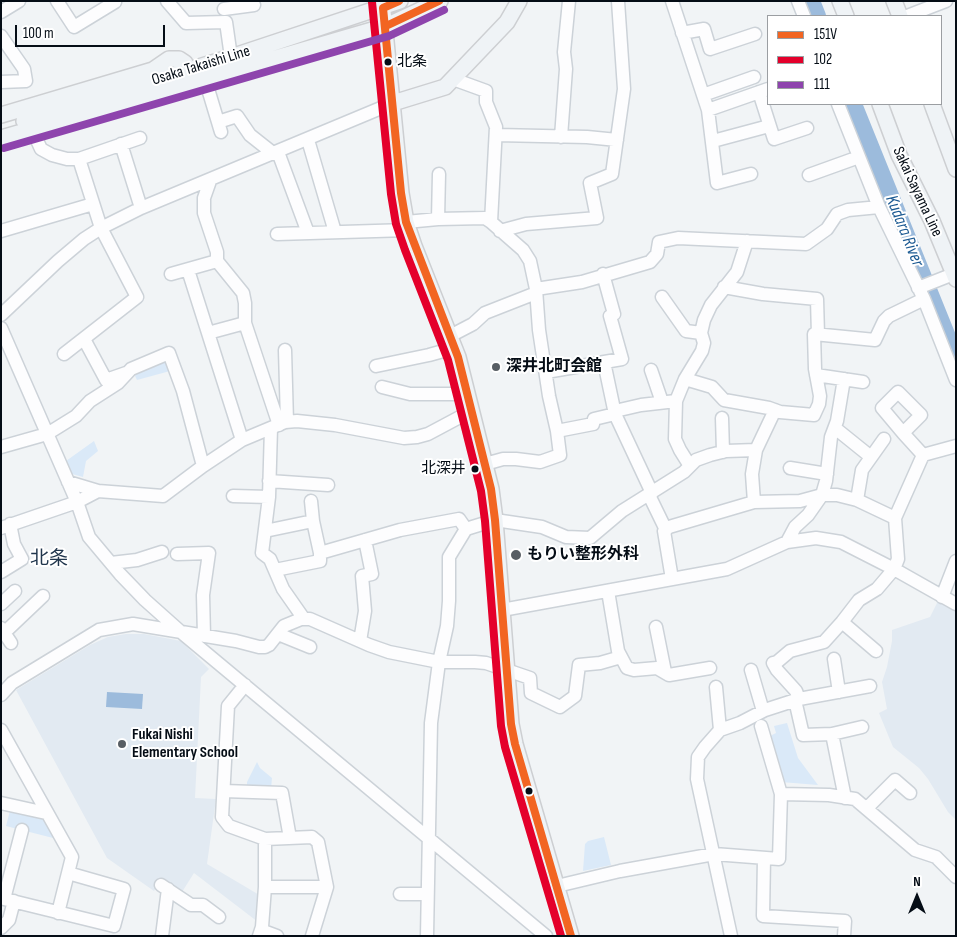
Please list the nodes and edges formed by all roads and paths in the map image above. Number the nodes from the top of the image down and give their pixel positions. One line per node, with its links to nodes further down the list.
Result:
1 (19, 1): 19 (street)
2 (57, 1): 15 (street)
3 (167, 1): 18 (street)
4 (400, 1): 17 (main road, Osaka Takaishi Line)
5 (440, 1): 24 (main road, Osaka Takaishi Line)
6 (519, 1): 32 (main road)
7 (569, 1): 47 (street)
8 (618, 1): 52 (street)
9 (672, 1): 25 (street)
10 (798, 1): 20 (street)
11 (840, 1): 21 (main road)
12 (894, 1): 22 (main road)
13 (946, 1): 23 (street)
14 (115, 2): 15 (street)
15 (101, 5)
16 (254, 5): 18 (street)
17 (383, 5): 24 (main road); 28 (main road, Osaka Takaishi Line)
18 (225, 11): 28 (street)
19 (1, 12)
20 (804, 15)
21 (846, 15)
22 (900, 15)
23 (910, 15)
24 (386, 26): 31 (main road, Osaka Takaishi Line); 37 (main road)
25 (682, 33): 26 (street); 35 (street)
26 (755, 34)
27 (1, 36): 33 (street)
28 (231, 57): 29 (main road, Osaka Takaishi Line)
29 (188, 70): 42 (main road); 44 (main road, Osaka Takaishi Line)
30 (754, 77): 35 (street)
31 (205, 79): 36 (main road, Osaka Takaishi Line); 56 (street)
32 (454, 79): 37 (main road); 46 (street)
33 (1, 82)
34 (764, 91): 41 (street); 43 (street)
35 (703, 96): 41 (street)
36 (134, 100): 48 (main road, Osaka Takaishi Line); 49 (main road)
37 (393, 103): 51 (street); 69 (main road)
38 (838, 105): 57 (street)
39 (880, 105): 81 (main road, Sakai Sayama Line)
40 (932, 105): 59 (main road)
41 (708, 110): 53 (street)
42 (1, 115)
43 (770, 126): 45 (street); 53 (street)
44 (1, 128)
45 (807, 128)
46 (497, 135): 47 (street); 68 (street)
47 (561, 136): 52 (street)
48 (1, 138)
49 (36, 138): 55 (main road); 58 (street)
50 (140, 138): 54 (street)
51 (308, 140): 56 (street); 73 (street)
52 (617, 140): 72 (street)
53 (713, 141): 61 (street)
54 (121, 144): 58 (street); 65 (street)
55 (1, 147)
56 (276, 153): 63 (street); 74 (street)
57 (859, 157): 62 (street); 66 (street)
58 (79, 159): 64 (street)
59 (956, 169)
60 (439, 174): 67 (street)
61 (751, 174)
62 (809, 175)
63 (210, 181): 65 (street); 77 (street)
64 (93, 204): 70 (street); 71 (street)
65 (142, 208): 70 (street)
66 (879, 208): 76 (street); 84 (street)
67 (438, 218): 68 (street); 69 (street)
68 (491, 222): 72 (street)
69 (407, 226): 73 (street); 93 (main road)
70 (101, 228): 86 (street); 92 (street)
71 (1, 231)
72 (500, 231): 83 (street)
73 (335, 232): 74 (street)
74 (308, 233): 75 (street)
75 (276, 234)
76 (747, 241): 80 (street); 82 (street)
77 (217, 261): 78 (street); 87 (street)
78 (188, 270): 79 (street); 89 (street)
79 (171, 274)
80 (603, 274): 83 (street); 96 (street)
81 (955, 276): 84 (street)
82 (724, 288): 90 (street); 91 (street)
83 (536, 291): 93 (street); 99 (street)
84 (922, 291): 91 (street); 104 (street)
85 (662, 297): 90 (street)
86 (1, 315)
87 (245, 324): 89 (street); 114 (street)
88 (1, 328): 118 (street)
89 (208, 333): 120 (street)
90 (701, 333): 102 (street)
91 (818, 335): 101 (street)
92 (84, 339): 95 (street); 100 (street)
93 (452, 342): 97 (street); 107 (main road)
94 (285, 350): 114 (street)
95 (64, 354)
96 (604, 362): 99 (street); 112 (street)
97 (376, 366)
98 (651, 370): 109 (street)
99 (546, 372): 116 (street)
100 (128, 373): 118 (street); 128 (street)
101 (816, 375): 103 (street); 110 (street)
102 (685, 379): 108 (street); 110 (street)
103 (844, 379): 105 (street); 115 (street)
104 (956, 380)
105 (863, 382)
106 (382, 387): 107 (street)
107 (467, 394): 111 (main road)
108 (676, 401): 109 (street); 129 (street)
109 (662, 402): 112 (street)
110 (776, 410): 123 (street)
111 (472, 413): 114 (street); 127 (main road)
112 (615, 413): 116 (street); 136 (street)
113 (722, 418): 124 (street)
114 (279, 425): 120 (street); 132 (street)
115 (835, 428): 126 (street); 131 (street)
116 (557, 431): 127 (street)
117 (903, 433): 125 (street)
118 (47, 434): 122 (street); 133 (street)
119 (884, 438): 126 (street)
120 (242, 440): 128 (street)
121 (956, 446): 125 (street)
122 (1, 447)
123 (756, 450): 124 (street); 143 (street)
124 (723, 452): 129 (street)
125 (922, 455): 144 (street)
126 (871, 457): 140 (street)
127 (484, 464): 145 (main road)
128 (203, 466): 135 (street)
129 (690, 466): 136 (street)
130 (790, 468): 131 (street)
131 (827, 474): 137 (street)
132 (269, 481): 134 (street); 139 (street)
133 (68, 482): 135 (street); 142 (street)
134 (328, 485)
135 (98, 491): 142 (street)
136 (651, 494): 145 (street); 149 (street)
137 (822, 495): 140 (street); 143 (street); 152 (street)
138 (233, 496): 139 (street)
139 (268, 497): 150 (street)
140 (857, 500): 144 (street)
141 (312, 501): 146 (street)
142 (77, 502): 147 (street); 157 (street)
143 (754, 502): 149 (street)
144 (895, 518): 158 (street)
145 (495, 520): 148 (street); 168 (main road)
146 (313, 521): 150 (street); 154 (street)
147 (6, 526): 160 (street)
148 (466, 529): 151 (street); 181 (street)
149 (666, 530): 161 (street)
150 (265, 531): 159 (street)
151 (365, 540): 154 (street); 176 (street)
152 (787, 542): 158 (street); 161 (street)
153 (162, 552): 157 (street)
154 (320, 553): 159 (street)
155 (177, 554): 175 (street)
156 (956, 561): 165 (street)
157 (111, 563): 172 (street)
158 (894, 569): 165 (street); 170 (street)
159 (275, 570): 169 (street)
160 (1, 572)
161 (672, 579): 163 (street)
162 (16, 591): 166 (street)
163 (608, 591): 168 (street); 179 (street)
164 (43, 596): 174 (street)
165 (942, 597): 167 (street)
166 (1, 604)
167 (956, 604)
168 (502, 610): 184 (main road)
169 (304, 619): 173 (street); 176 (street)
170 (842, 622): 178 (street); 191 (street)
171 (656, 628): 185 (street)
172 (182, 633): 175 (street); 186 (street); 190 (street)
173 (278, 634): 175 (street); 177 (street)
174 (5, 635)
175 (204, 636)
176 (360, 641): 181 (street)
177 (310, 648)
178 (876, 651)
179 (621, 657): 184 (street); 185 (street)
180 (834, 659): 189 (street)
181 (439, 662): 184 (street); 208 (street)
182 (710, 668): 185 (street)
183 (751, 670): 192 (street)
184 (507, 671): 214 (main road)
185 (664, 672)
186 (246, 684): 199 (street); 208 (street)
187 (716, 686): 196 (street)
188 (870, 686): 189 (street)
189 (839, 692): 191 (street)
190 (1, 696)
191 (797, 699): 192 (street); 197 (street)
192 (763, 711): 196 (street)
193 (761, 726): 201 (street)
194 (862, 727): 197 (street)
195 (1, 730): 198 (street)
196 (720, 730): 210 (street)
197 (832, 734): 202 (street)
198 (6, 750): 205 (street)
199 (224, 791): 207 (street); 209 (street)
200 (910, 793): 204 (street)
201 (781, 794): 202 (street); 211 (street)
202 (845, 798): 204 (street)
203 (1, 803): 205 (street)
204 (867, 808): 213 (street)
205 (46, 813): 212 (street)
206 (22, 830): 219 (street)
207 (290, 838): 209 (street); 216 (street)
208 (429, 838): 218 (street); 224 (street)
209 (265, 839): 215 (street)
210 (714, 854): 211 (street); 214 (street); 231 (street)
211 (764, 858): 232 (street)
212 (68, 873): 220 (street); 220 (street)
213 (956, 877)
214 (556, 886): 230 (main road)
215 (265, 887): 216 (street); 223 (street)
216 (327, 887): 228 (street)
217 (400, 894): 218 (street)
218 (426, 894): 229 (street)
219 (14, 901): 220 (street); 222 (street)
220 (58, 912)
221 (219, 917): 226 (street)
222 (1, 930): 225 (street)
223 (260, 933): 227 (street)
224 (537, 933)
225 (5, 936)
226 (162, 936)
227 (277, 936)
228 (312, 936)
229 (427, 936)
230 (570, 936)
231 (731, 936)
232 (844, 936)

